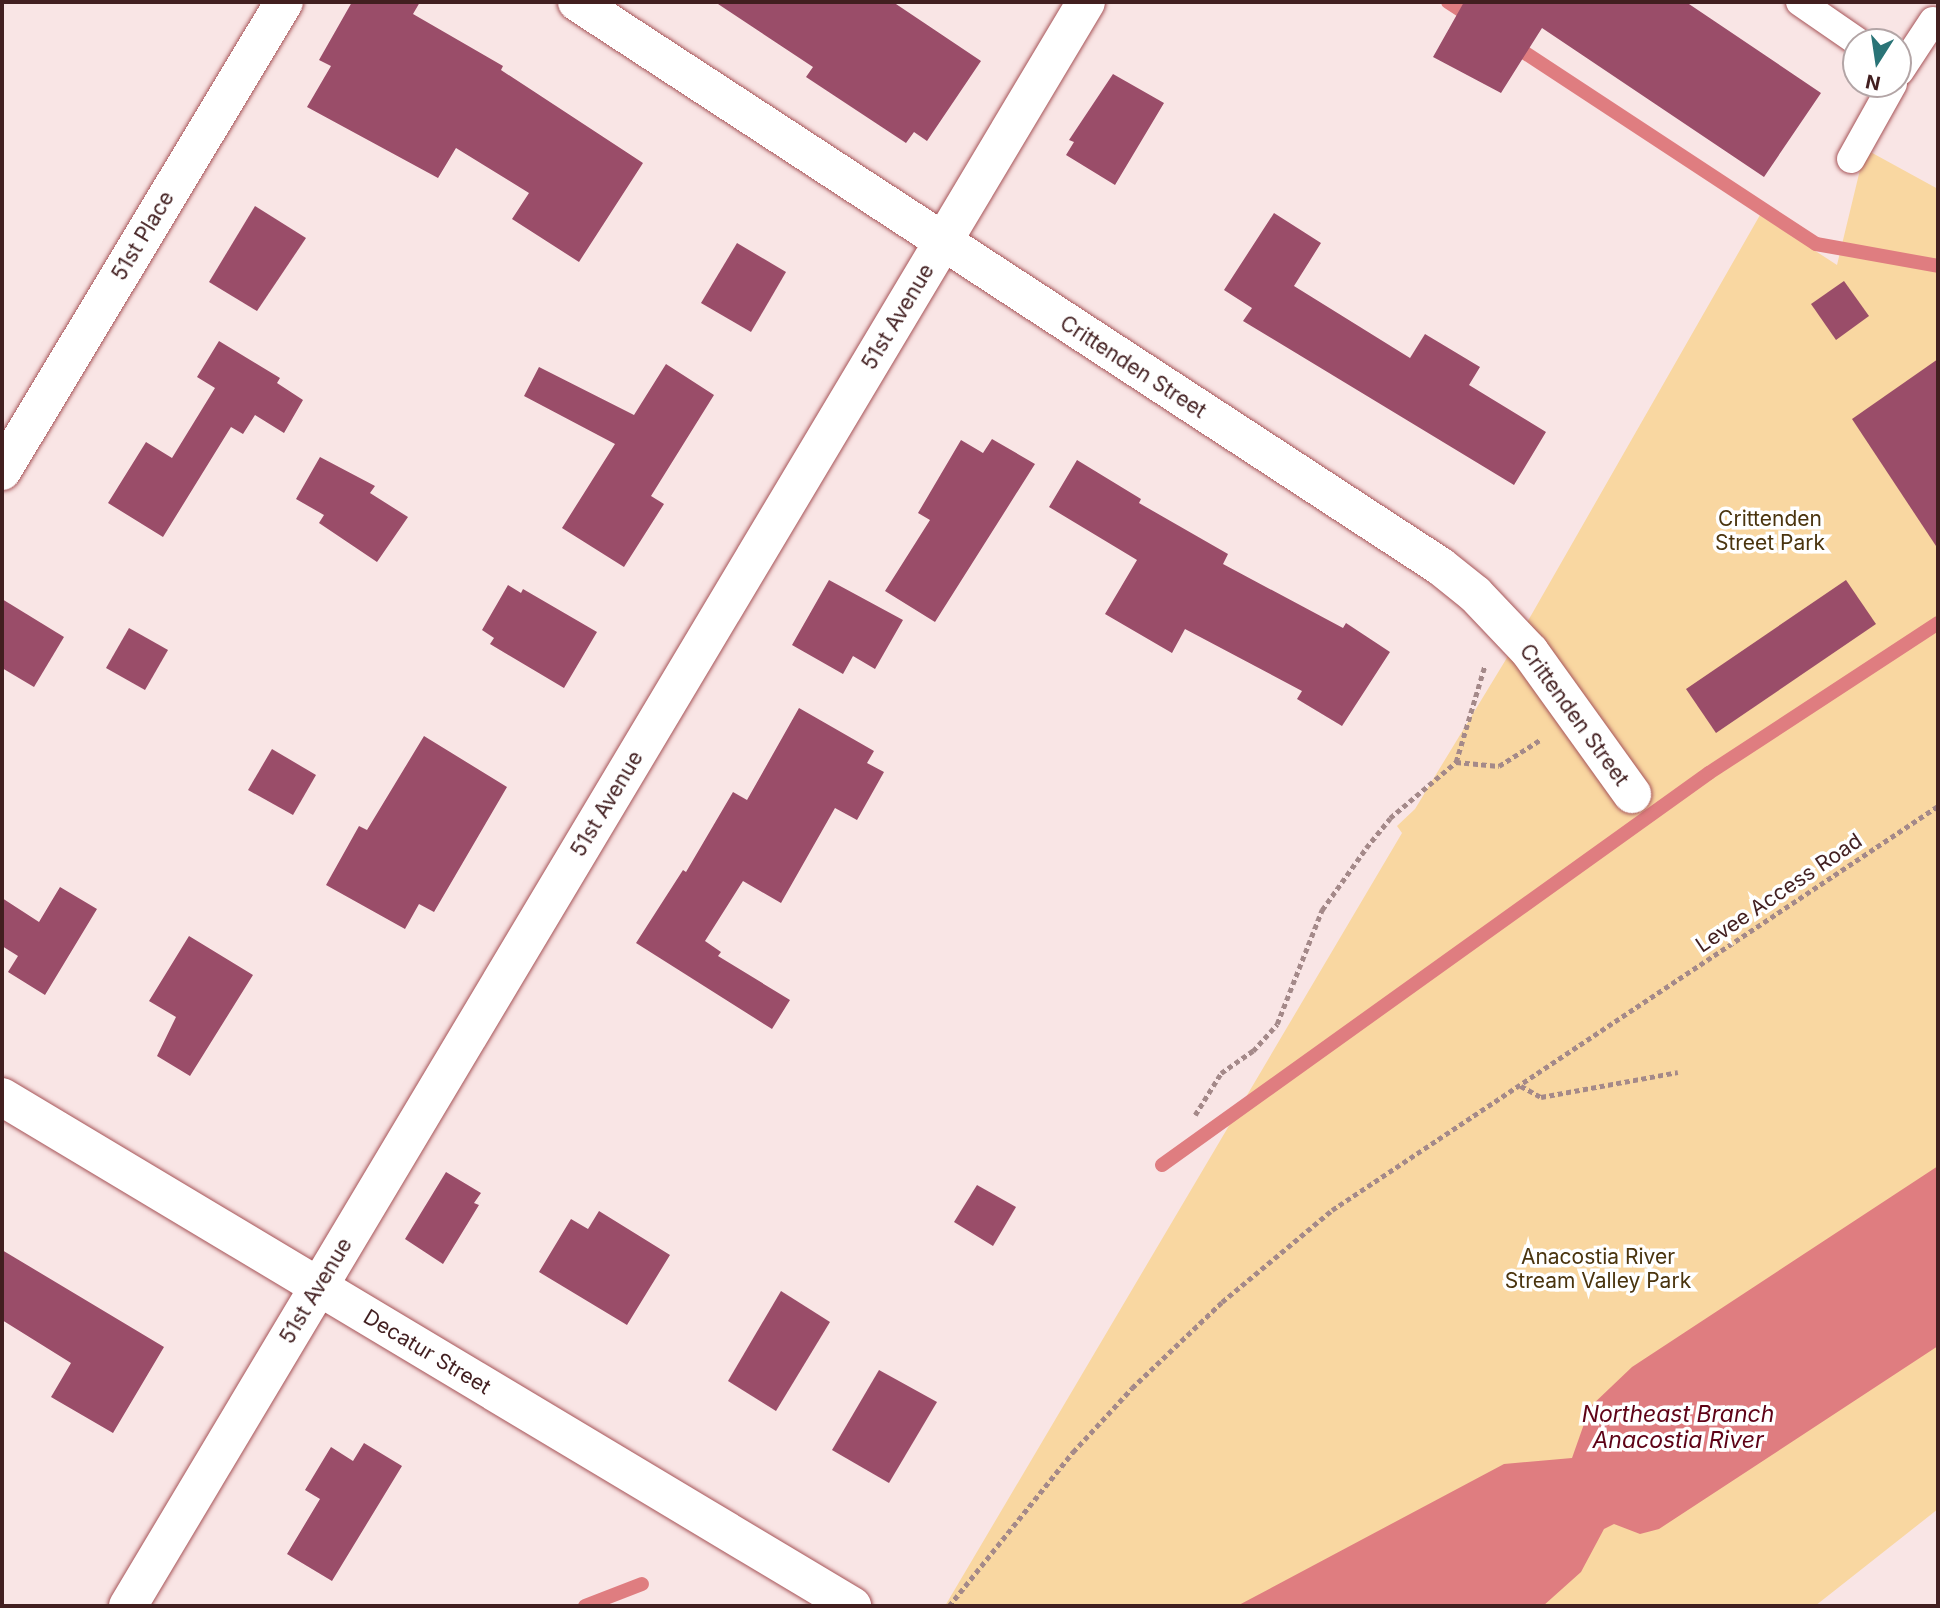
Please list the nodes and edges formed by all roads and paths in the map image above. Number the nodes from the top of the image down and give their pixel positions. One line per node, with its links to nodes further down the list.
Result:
1 (284, 2): 11 (street, 51st Place)
2 (577, 2): 10 (street, Crittenden Street)
3 (1086, 2): 10 (street, 51st Avenue)
4 (1800, 2): 6 (lane)
5 (1933, 21): 7 (lane)
6 (1842, 31)
7 (1912, 52)
8 (1884, 98): 9 (lane)
9 (1851, 159)
10 (942, 243): 12 (street, Crittenden Street); 21 (street, 51st Avenue)
11 (2, 471)
12 (1505, 623): 13 (street, Crittenden Street); 14 (path)
13 (1574, 714): 14 (path); 15 (street, Crittenden Street)
14 (1456, 762): 20 (path)
15 (1632, 794)
16 (1938, 806): 18 (path, Levee Access Road)
17 (1678, 1072): 18 (path)
18 (1521, 1086): 24 (path, Levee Access Road)
19 (2, 1097): 21 (street, Decatur Street)
20 (1195, 1115)
21 (319, 1286): 22 (street, 51st Avenue); 23 (street, Decatur Street)
22 (128, 1606)
23 (852, 1606)
24 (949, 1606)

